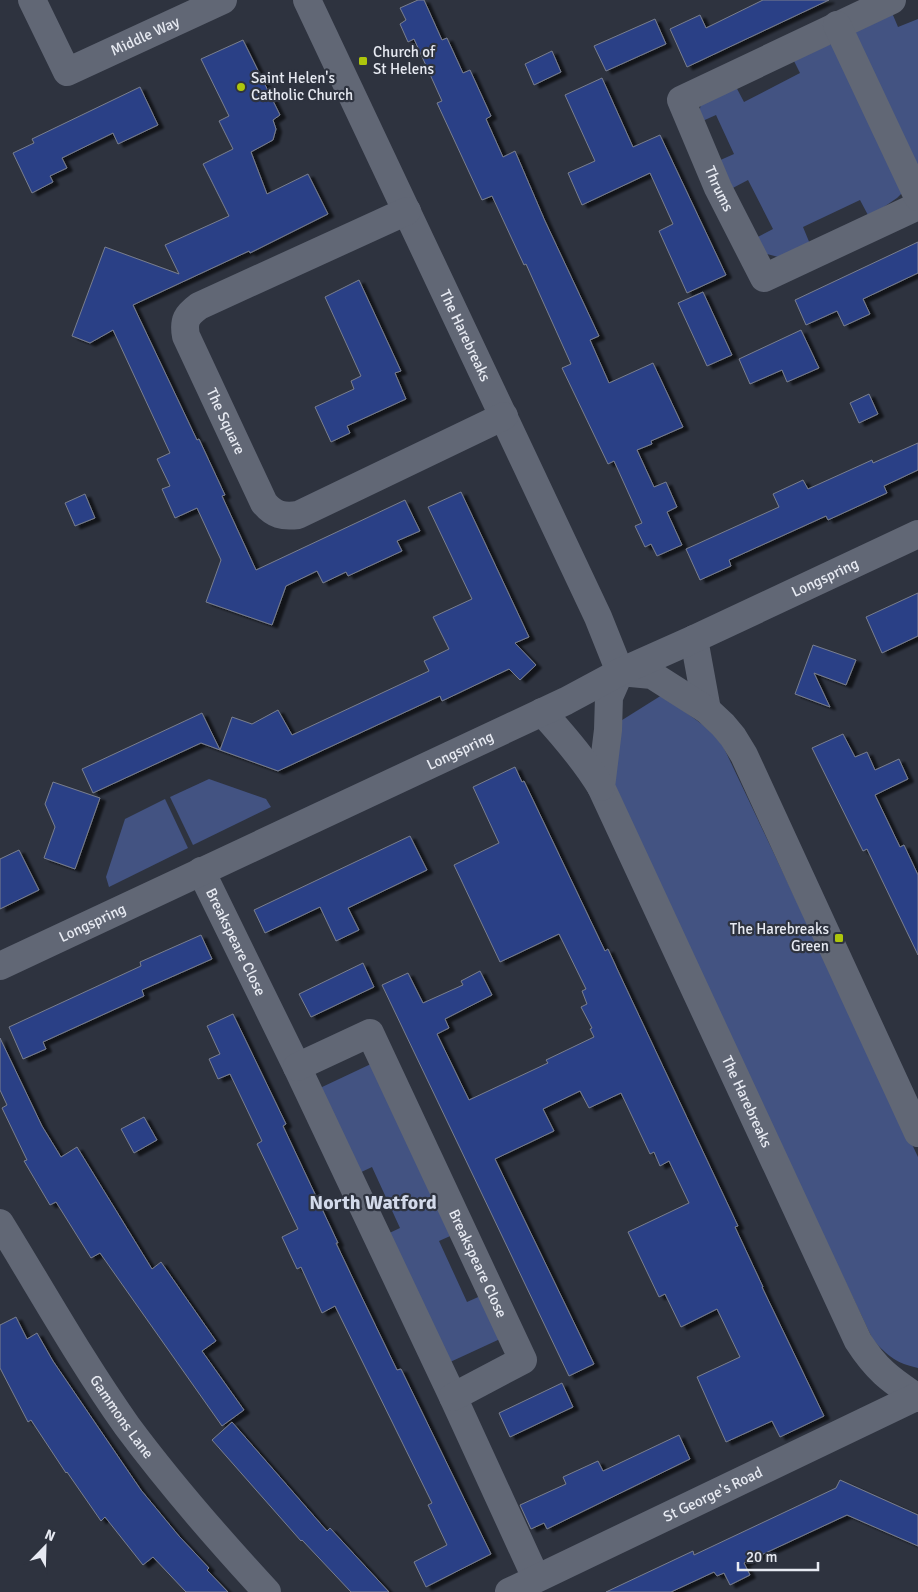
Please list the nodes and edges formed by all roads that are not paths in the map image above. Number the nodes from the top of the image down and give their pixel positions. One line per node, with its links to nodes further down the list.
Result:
1 (32, 0): 2 (street, Middle Way)
2 (223, 0)
3 (307, 0): 8 (street, The Harebreaks)
4 (892, 0): 5 (street, Thrums)
5 (837, 25): 6 (street); 7 (street, Thrums)
6 (918, 197)
7 (918, 206)
8 (407, 211): 9 (street, The Harebreaks); 9 (street, The Square)
9 (504, 416): 12 (street, The Harebreaks)
10 (918, 534): 11 (street, Longspring)
11 (694, 639): 12 (street, Longspring); 13 (street)
12 (620, 672): 13 (street); 14 (street, Longspring); 15 (street)
13 (707, 710): 19 (street)
14 (542, 712): 15 (street, The Harebreaks); 16 (street, Longspring)
15 (601, 787): 22 (street, The Harebreaks)
16 (202, 871): 17 (street, Longspring); 18 (street, Breakspeare Close)
17 (0, 966)
18 (297, 1067): 21 (street, Breakspeare Close); 21 (street, Breakspeare Close)
19 (918, 1132)
20 (0, 1223): 24 (street, Gammons Lane)
21 (453, 1397): 23 (street, Breakspeare Close)
22 (918, 1397): 23 (street, St George's Road)
23 (536, 1578): 25 (street, St George's Road)
24 (267, 1592)
25 (509, 1592)

